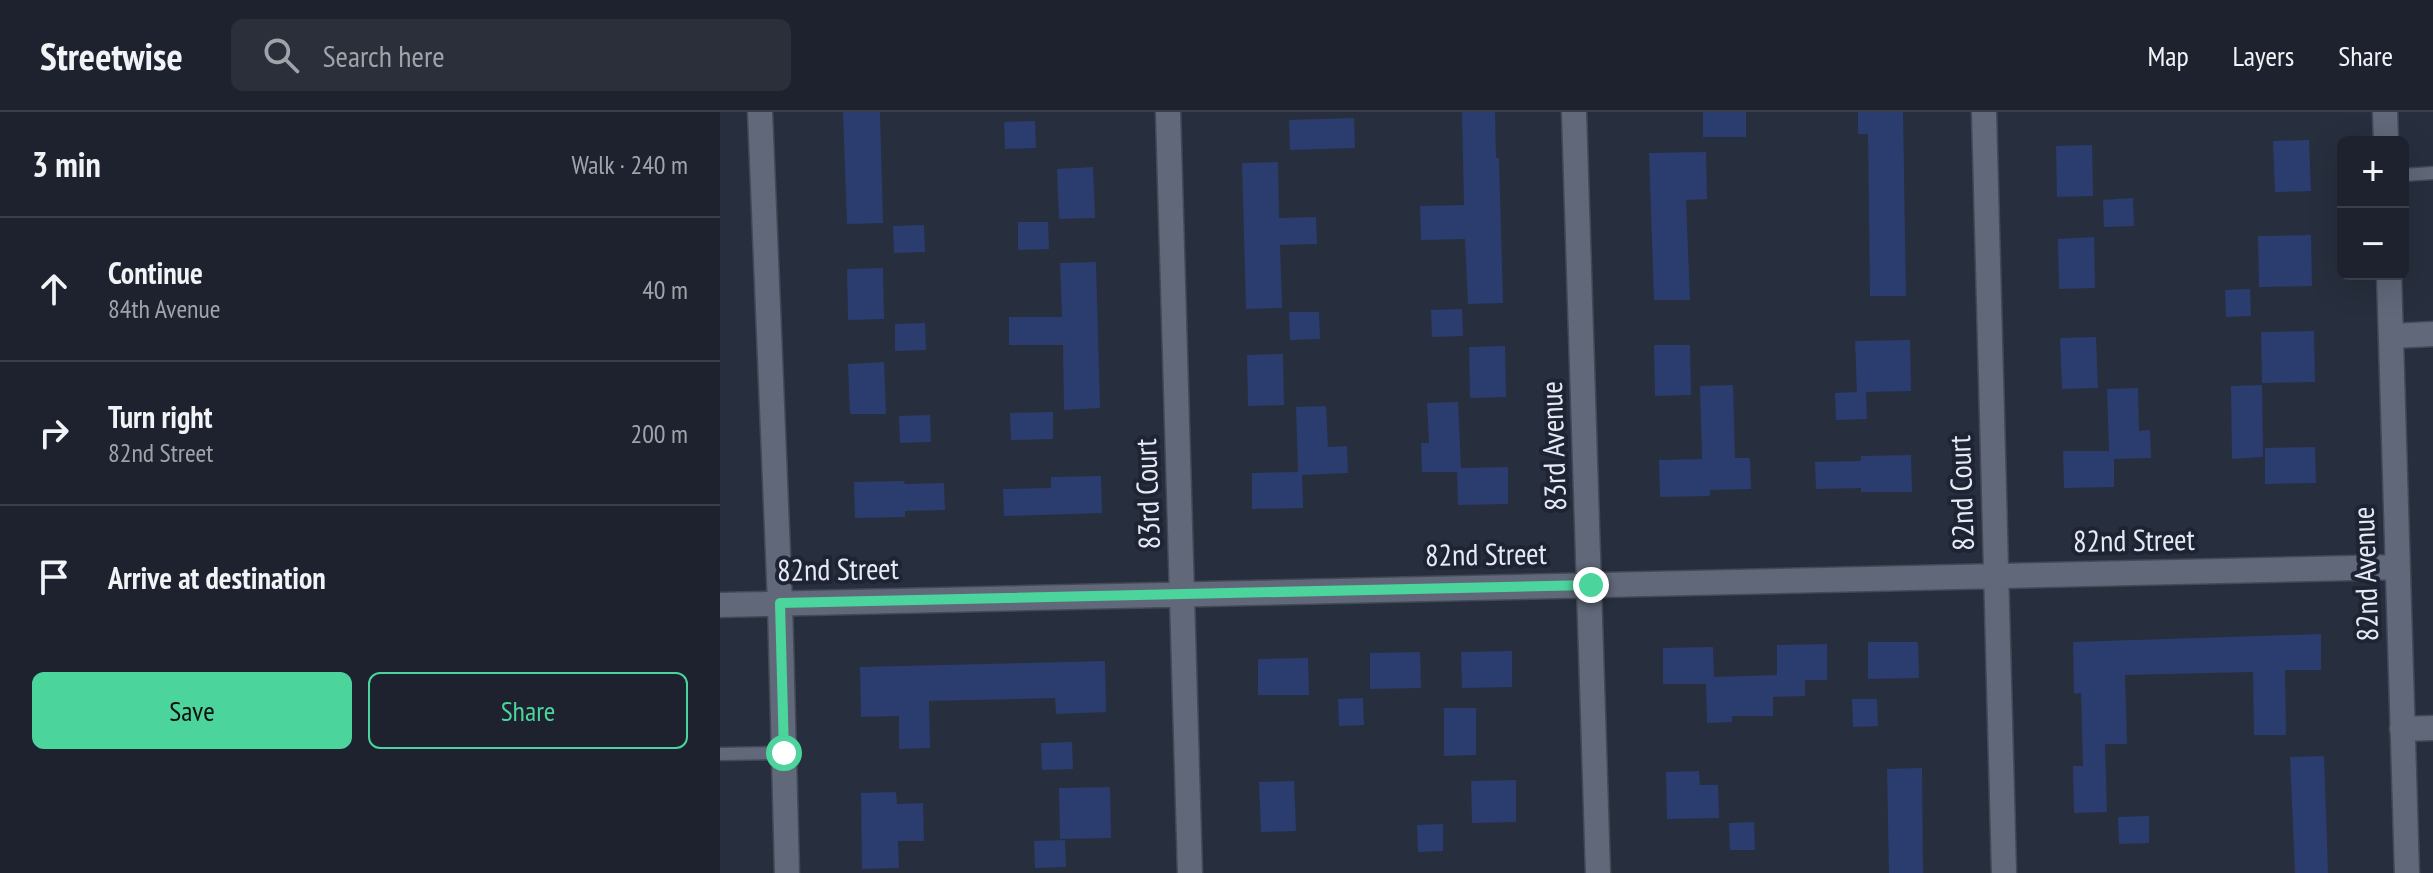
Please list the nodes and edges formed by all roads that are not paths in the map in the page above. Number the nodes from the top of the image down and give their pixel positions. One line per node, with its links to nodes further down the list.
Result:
1 (760, 112): 16 (street)
2 (1168, 112): 15 (street, 83rd Court)
3 (1574, 112): 14 (street, 83rd Avenue)
4 (1984, 112): 13 (street, 82nd Court)
5 (2385, 112): 6 (street)
6 (2386, 136)
7 (2433, 173): 8 (lane)
8 (2409, 175)
9 (2389, 280): 11 (street, 82nd Avenue)
10 (2433, 334): 11 (street)
11 (2391, 336): 12 (street, 82nd Avenue)
12 (2398, 567): 13 (street, 82nd Street); 19 (street, 82nd Avenue)
13 (1996, 576): 14 (street, 82nd Street); 25 (street, 82nd Court)
14 (1591, 585): 15 (street, 82nd Street); 24 (street, 83rd Avenue)
15 (1184, 594): 16 (street, 82nd Street); 23 (street, 83rd Court)
16 (780, 603): 17 (street, 82nd Street); 20 (street)
17 (720, 605)
18 (2433, 728): 19 (street)
19 (2402, 729): 26 (street, 82nd Avenue)
20 (784, 753): 21 (lane); 22 (street)
21 (720, 754)
22 (787, 873)
23 (1190, 873)
24 (1598, 873)
25 (2004, 873)
26 (2407, 873)

